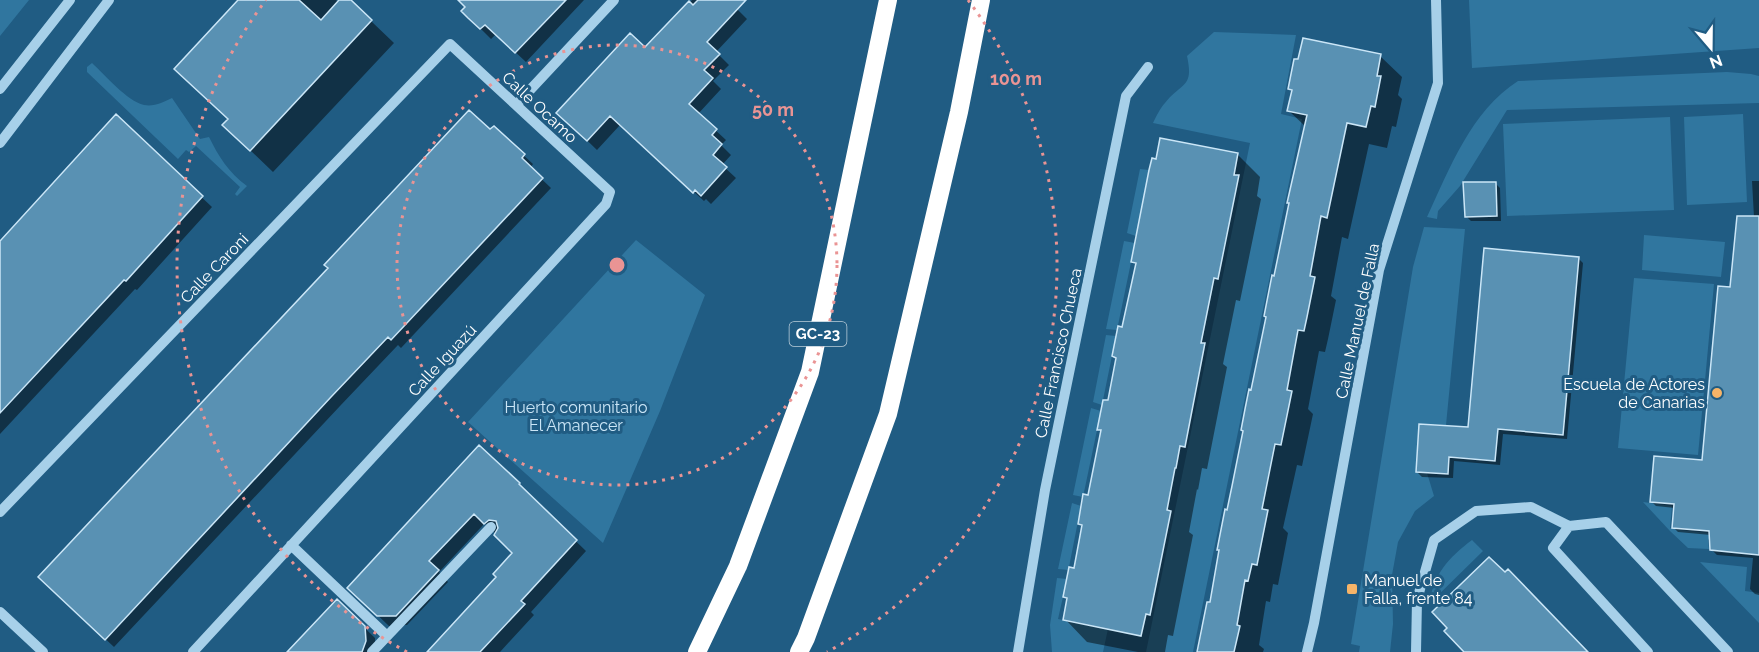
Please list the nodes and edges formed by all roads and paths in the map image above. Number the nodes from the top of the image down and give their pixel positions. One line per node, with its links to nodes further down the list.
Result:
1 (70, 0): 9 (street)
2 (109, 0): 11 (street)
3 (614, 0): 10 (street)
4 (888, 0): 22 (highway, GC-23)
5 (981, 0): 23 (highway)
6 (1436, 0): 25 (street, Calle Manuel de Falla)
7 (450, 44): 10 (street, Calle Ocamo); 13 (street, Calle Caroni)
8 (1148, 67): 24 (street, Calle Francisco Chueca)
9 (0, 88)
10 (516, 105): 12 (street, Calle Ocamo)
11 (0, 143)
12 (610, 192): 16 (street, Calle Iguazú)
13 (0, 512)
14 (491, 526): 18 (street)
15 (1569, 526): 26 (street); 27 (street); 28 (street)
16 (291, 545): 18 (street); 20 (street, Calle Iguazú)
17 (0, 612): 19 (street)
18 (387, 636): 21 (street)
19 (43, 652)
20 (193, 652)
21 (372, 652)
22 (697, 652)
23 (799, 652)
24 (1018, 652)
25 (1308, 652)
26 (1416, 652)
27 (1648, 652)
28 (1728, 652)

